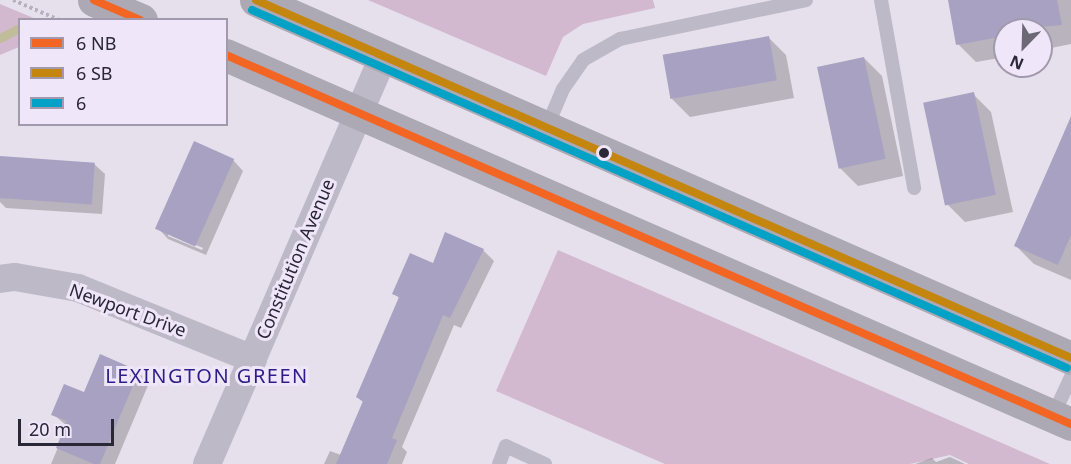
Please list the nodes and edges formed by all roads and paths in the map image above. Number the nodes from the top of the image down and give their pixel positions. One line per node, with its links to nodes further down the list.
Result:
1 (13, 0): 5 (path)
2 (256, 0): 6 (main road)
3 (806, 0): 9 (lane)
4 (881, 0): 10 (lane)
5 (55, 18)
6 (384, 55): 8 (street, Constitution Avenue); 9 (main road)
7 (228, 57): 8 (main road)
8 (360, 111): 13 (street, Constitution Avenue); 15 (main road)
9 (547, 127): 12 (main road)
10 (914, 188)
11 (0, 279): 13 (street, Newport Drive)
12 (1071, 358)
13 (253, 359): 16 (street, Constitution Avenue)
14 (1071, 377): 15 (lane)
15 (1062, 420)
16 (207, 464)
17 (499, 464): 18 (lane)
18 (545, 464)

